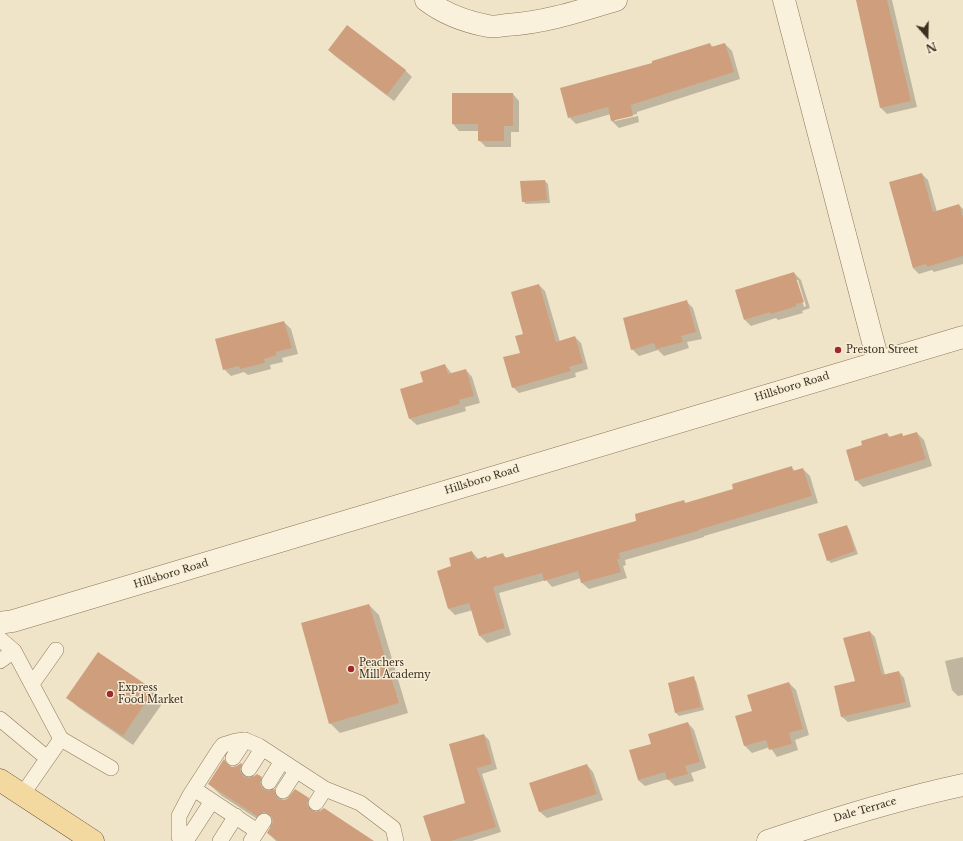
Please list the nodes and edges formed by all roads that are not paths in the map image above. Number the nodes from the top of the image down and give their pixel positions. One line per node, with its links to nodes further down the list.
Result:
1 (426, 0): 2 (street)
2 (616, 0)
3 (784, 0): 5 (street)
4 (963, 337): 5 (street, Hillsboro Road)
5 (878, 362): 6 (street, Hillsboro Road)
6 (0, 623)
7 (0, 639): 9 (lane)
8 (56, 650): 11 (lane)
9 (14, 651): 10 (lane); 11 (lane)
10 (0, 661)
11 (32, 684): 13 (lane)
12 (0, 719): 16 (lane)
13 (61, 738): 16 (lane); 19 (lane)
14 (245, 740): 15 (lane); 17 (lane); 25 (lane)
15 (262, 749): 18 (lane); 20 (lane)
16 (47, 758): 28 (lane)
17 (233, 758)
18 (282, 761): 21 (lane); 23 (lane)
19 (111, 768)
20 (249, 769)
21 (296, 771): 26 (lane); 27 (lane)
22 (0, 780): 28 (main road)
23 (269, 782)
24 (963, 785): 36 (street, Dale Terrace)
25 (194, 789): 30 (lane); 32 (lane)
26 (325, 789): 29 (lane); 35 (lane)
27 (283, 791)
28 (22, 794): 33 (main road)
29 (316, 803)
30 (227, 805): 31 (lane); 32 (lane); 34 (lane)
31 (257, 831)
32 (182, 840)
33 (92, 841)
34 (220, 841)
35 (396, 841)
36 (768, 841)

